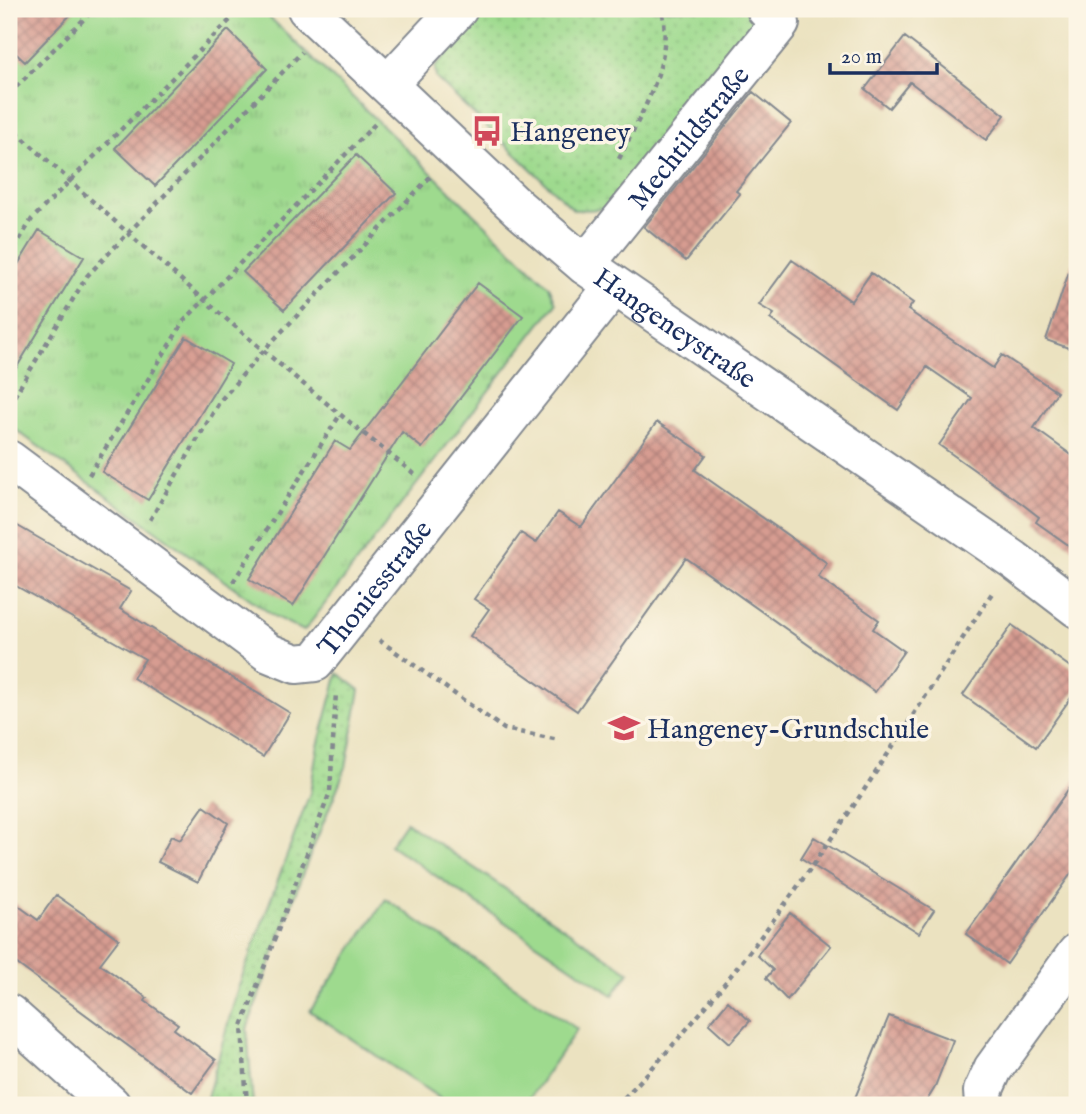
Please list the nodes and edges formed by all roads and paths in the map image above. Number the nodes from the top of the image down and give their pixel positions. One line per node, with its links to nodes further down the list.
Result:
1 (94, 9): 8 (path)
2 (241, 9): 12 (path)
3 (458, 9): 7 (street)
4 (662, 9): 11 (path)
5 (766, 9): 15 (street, Mechtildstraße)
6 (317, 18): 7 (street, Hangeneystraße); 13 (path)
7 (394, 91): 10 (street, Hangeneystraße); 16 (path)
8 (9, 94)
9 (9, 125): 12 (path)
10 (456, 149): 15 (street, Hangeneystraße); 17 (path)
11 (618, 162)
12 (69, 180): 13 (path); 14 (path)
13 (128, 233): 16 (path); 18 (path)
14 (9, 257)
15 (599, 276): 21 (street, Thoniesstraße); 24 (street, Hangeneystraße)
16 (204, 300): 17 (path); 22 (path)
17 (265, 349): 19 (path); 23 (path)
18 (9, 405)
19 (340, 415): 21 (path); 26 (path)
20 (9, 460): 22 (street, Thoniesstraße)
21 (445, 498): 27 (street, Thoniesstraße)
22 (70, 505): 23 (street, Thoniesstraße)
23 (132, 551): 26 (street, Thoniesstraße)
24 (1014, 560): 25 (street, Hangeneystraße); 34 (path)
25 (1077, 608)
26 (214, 612): 28 (street, Thoniesstraße)
27 (350, 618): 28 (street, Thoniesstraße); 29 (path)
28 (315, 662): 33 (path)
29 (559, 740)
30 (1077, 953): 35 (street)
31 (9, 1014): 32 (street)
32 (111, 1105)
33 (247, 1105)
34 (617, 1105)
35 (985, 1105)

